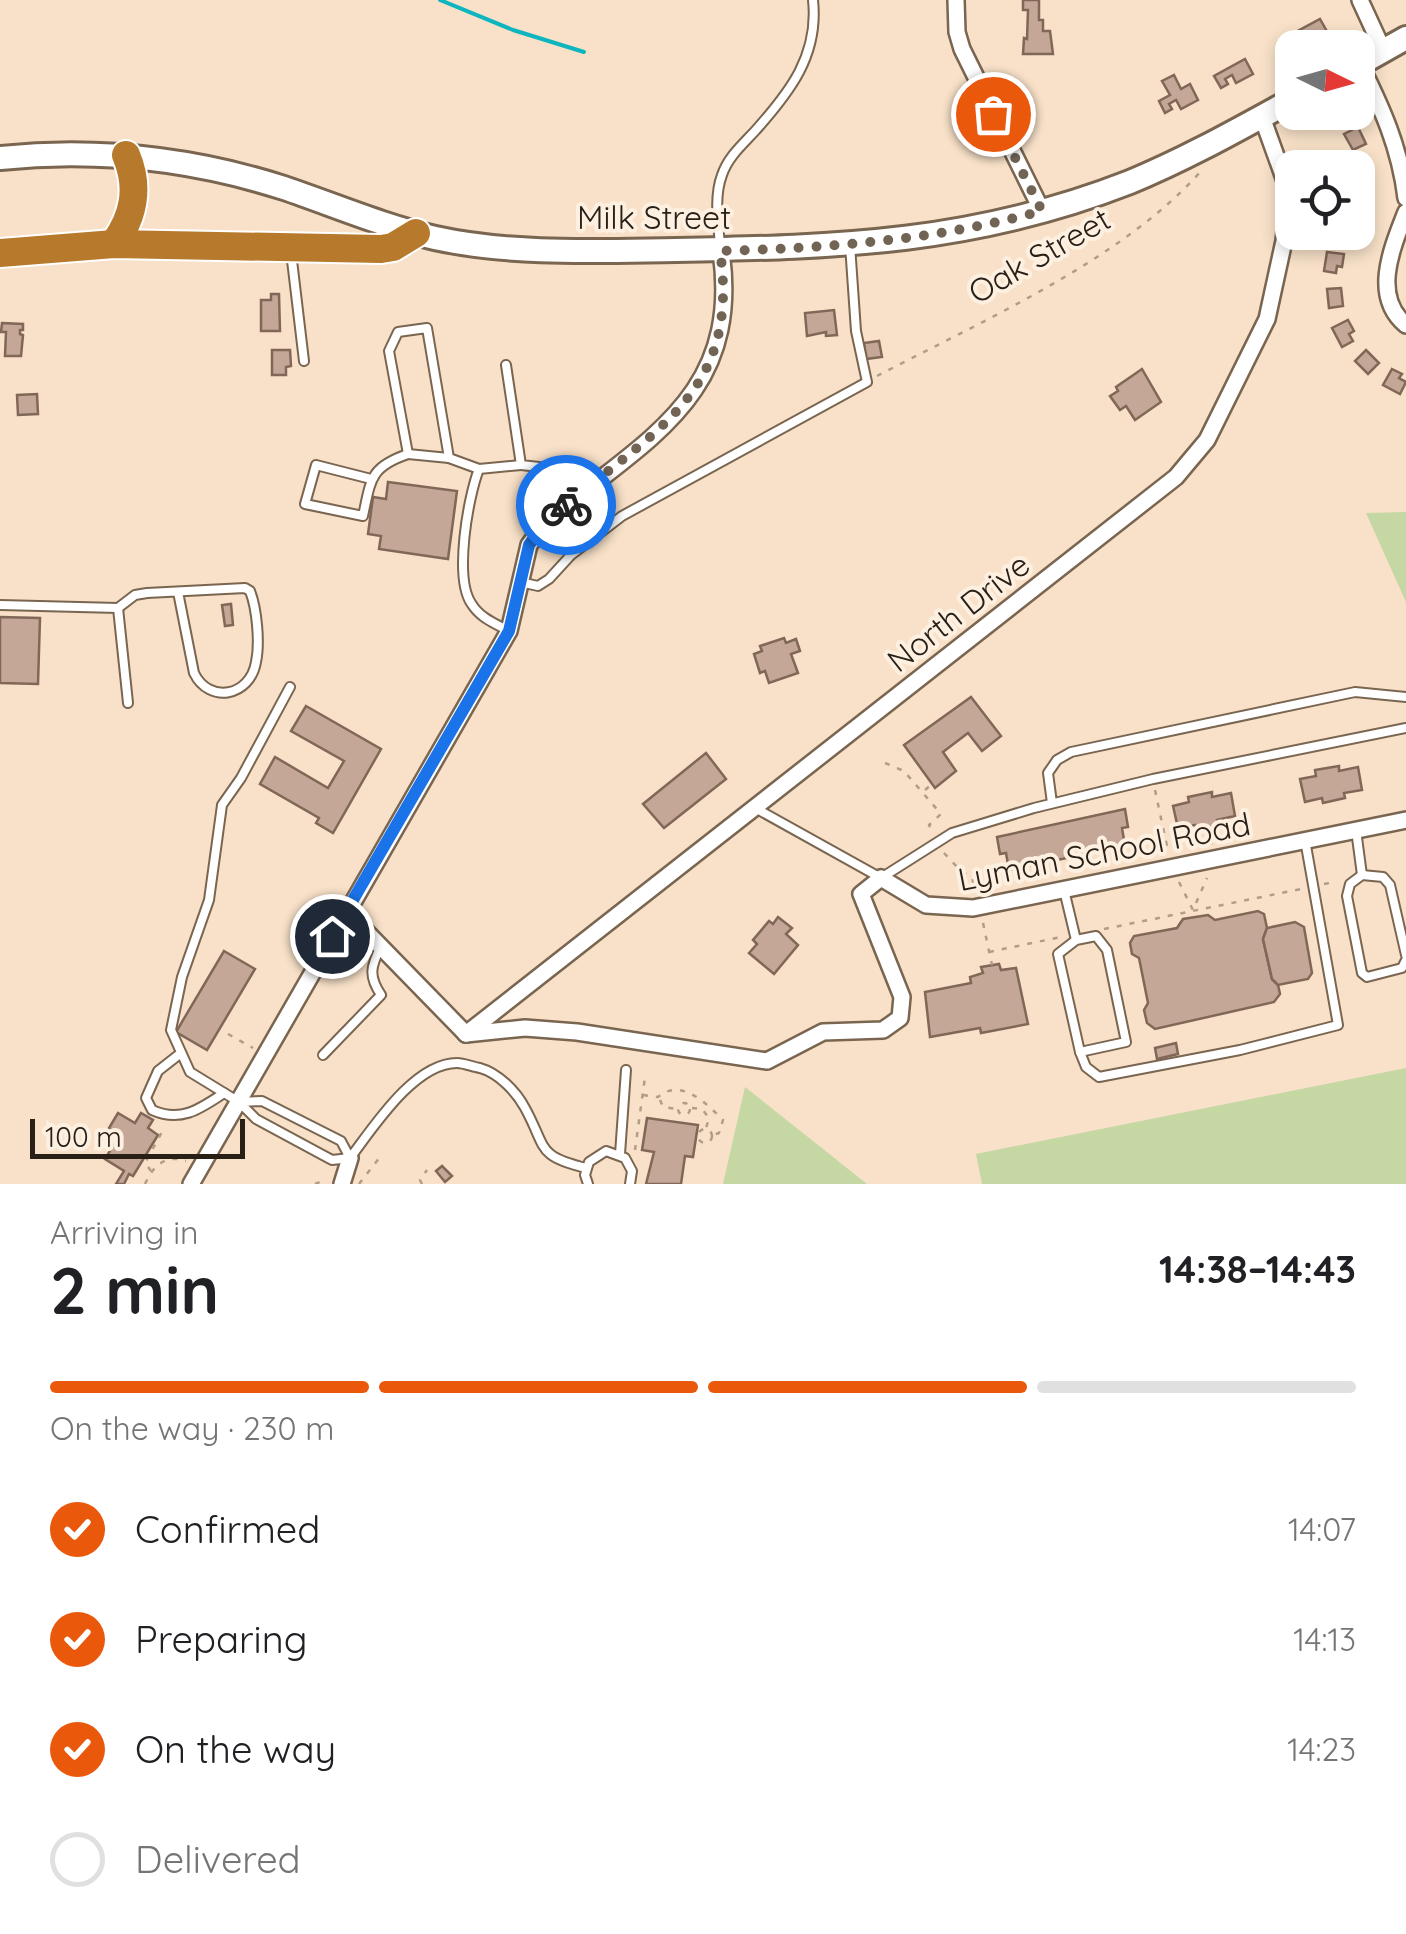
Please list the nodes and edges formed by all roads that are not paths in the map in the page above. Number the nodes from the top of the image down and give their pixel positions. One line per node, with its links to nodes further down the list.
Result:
1 (813, 0): 19 (lane)
2 (956, 0): 13 (street)
3 (1360, 0): 5 (street)
4 (1406, 38): 5 (main road)
5 (1384, 50): 6 (main road)
6 (1375, 55)
7 (1375, 95): 12 (street)
8 (1275, 109): 9 (main road, Milk Street)
9 (1262, 116): 13 (main road, Milk Street); 40 (street, North Drive)
10 (126, 155): 11 (main road, Milk Street); 15 (main road, Milk Street); 16 (highway)
11 (0, 158)
12 (1406, 198)
13 (1042, 211): 17 (main road, Milk Street)
14 (1406, 212): 21 (street)
15 (416, 233): 18 (highway); 19 (main road, Milk Street)
16 (114, 244): 18 (highway); 20 (highway)
17 (850, 246): 19 (main road, Milk Street); 30 (lane)
18 (291, 247): 22 (lane)
19 (720, 251): 29 (street)
20 (0, 253)
21 (1406, 325)
22 (304, 360)
23 (506, 365): 26 (lane)
24 (408, 454): 25 (lane); 25 (lane); 28 (lane)
25 (450, 458): 27 (lane)
26 (520, 465): 27 (lane); 29 (lane)
27 (479, 469): 34 (lane)
28 (371, 478): 28 (lane)
29 (580, 493): 30 (street)
30 (518, 582): 34 (street)
31 (178, 592): 31 (lane); 33 (lane)
32 (0, 606): 33 (lane)
33 (118, 608): 37 (lane)
34 (509, 631): 47 (street)
35 (290, 686): 53 (lane)
36 (1406, 698): 39 (lane)
37 (128, 703)
38 (1406, 728): 39 (lane)
39 (1052, 803): 45 (lane)
40 (753, 806): 45 (lane); 51 (street, North Drive)
41 (1406, 820): 42 (street, Lyman School Road)
42 (1356, 830): 43 (street, Lyman School Road); 44 (lane)
43 (1305, 840): 46 (street, Lyman School Road); 52 (lane)
44 (1362, 876): 50 (lane); 50 (lane)
45 (880, 878): 46 (street, Lyman School Road); 51 (street)
46 (1064, 890): 48 (lane)
47 (346, 911): 49 (street); 56 (street)
48 (1075, 938): 52 (lane); 52 (lane)
49 (381, 946): 51 (street); 54 (lane)
50 (1406, 958)
51 (466, 1034)
52 (1080, 1052)
53 (181, 1053): 56 (lane); 56 (lane)
54 (323, 1056)
55 (626, 1070): 57 (lane)
56 (231, 1097): 58 (lane); 58 (lane); 60 (street)
57 (620, 1154): 59 (lane); 63 (lane)
58 (350, 1158): 59 (lane); 61 (street)
59 (586, 1168): 62 (lane)
60 (191, 1184)
61 (342, 1184)
62 (588, 1184)
63 (630, 1184)

